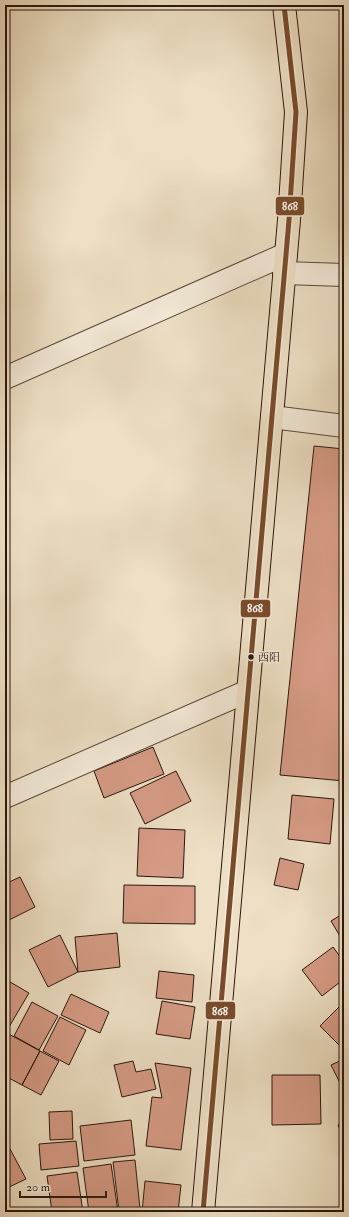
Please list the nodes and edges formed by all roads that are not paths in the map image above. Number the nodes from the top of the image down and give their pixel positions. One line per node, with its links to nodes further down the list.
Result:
1 (284, 5): 2 (main road)
2 (285, 264): 3 (street); 4 (street); 5 (main road)
3 (344, 275)
4 (5, 378)
5 (272, 417): 6 (street); 7 (main road)
6 (344, 426)
7 (248, 690): 8 (street); 9 (main road)
8 (5, 797)
9 (203, 1212)

